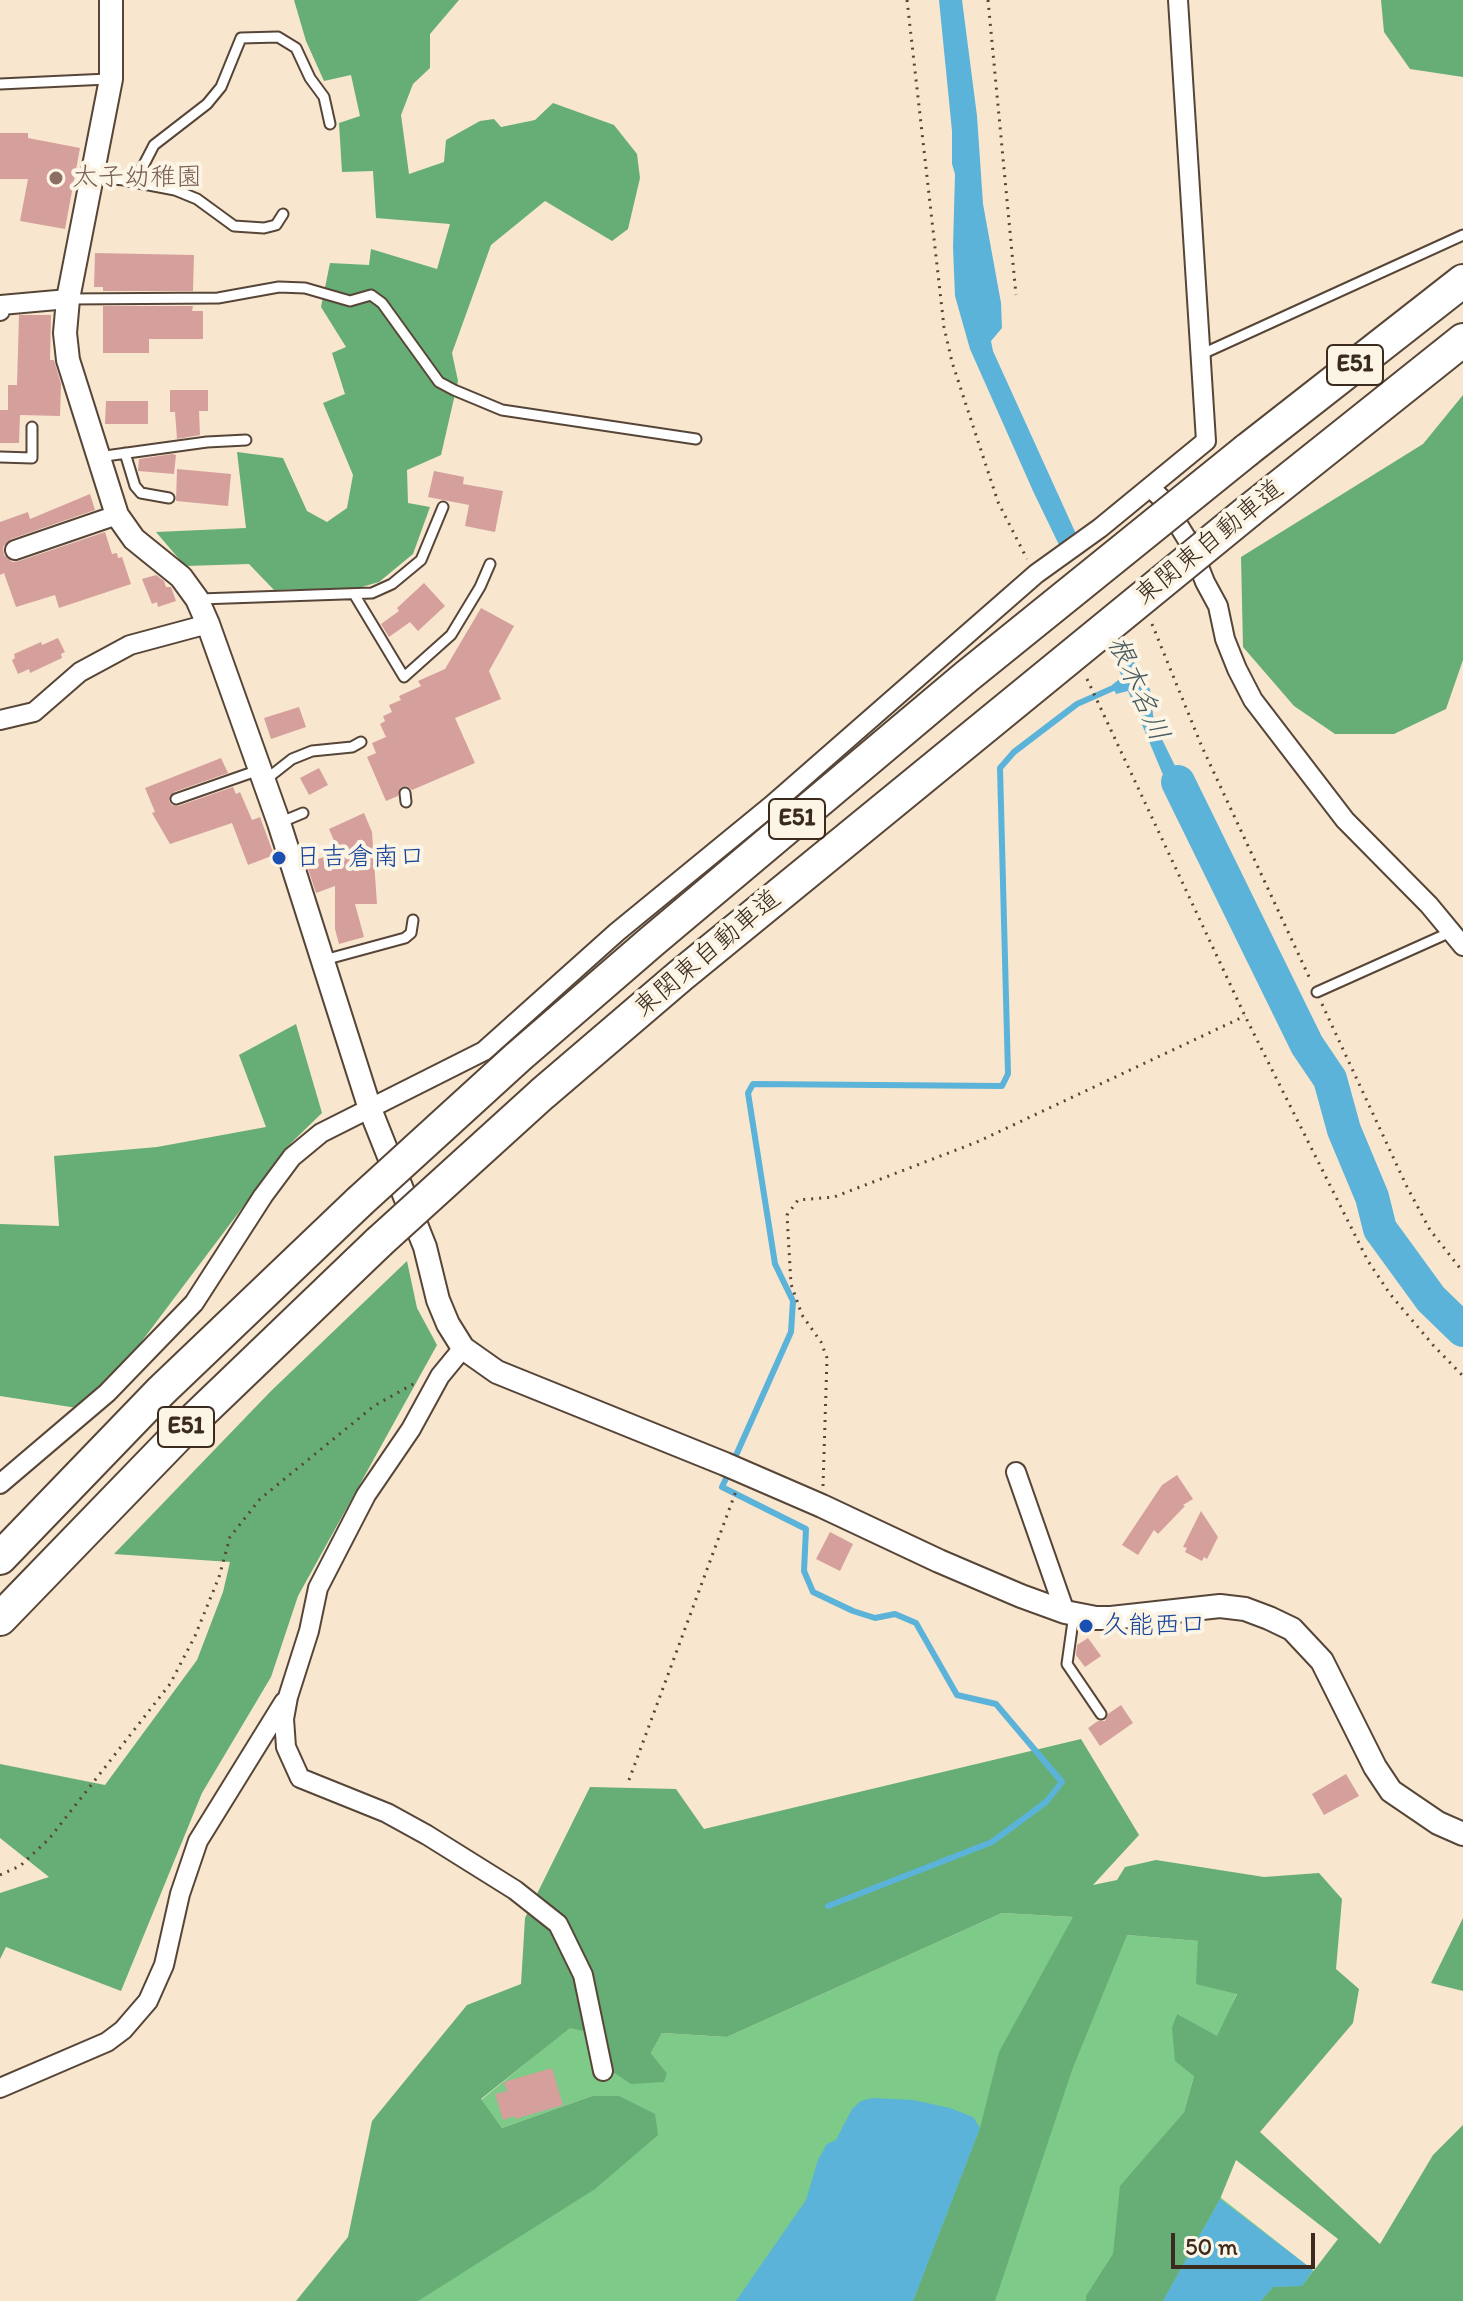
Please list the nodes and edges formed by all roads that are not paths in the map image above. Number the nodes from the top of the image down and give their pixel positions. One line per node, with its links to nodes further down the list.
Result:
1 (111, 0): 3 (street)
2 (1178, 0): 15 (street)
3 (111, 79): 4 (lane); 6 (street)
4 (0, 84)
5 (330, 124): 7 (lane)
6 (92, 177): 7 (lane); 11 (street)
7 (124, 180): 8 (lane)
8 (283, 214)
9 (1463, 235): 15 (lane)
10 (1463, 281): 45 (highway, 東関東自動車道 / E51, bridge)
11 (68, 299): 12 (street); 17 (lane); 21 (street)
12 (0, 304): 13 (street)
13 (0, 311)
14 (1463, 340): 47 (highway, 東関東自動車道 / E51, bridge)
15 (1200, 355): 22 (street)
16 (32, 427): 20 (lane)
17 (696, 439)
18 (246, 440): 19 (lane)
19 (125, 453): 21 (lane); 23 (lane)
20 (0, 457)
21 (98, 457): 25 (street)
22 (1150, 487): 38 (street); 41 (street)
23 (169, 498)
24 (443, 507): 28 (lane)
25 (117, 515): 26 (street); 29 (street)
26 (15, 550)
27 (490, 564): 28 (lane)
28 (354, 594): 29 (lane)
29 (197, 599): 30 (street)
30 (208, 624): 31 (street); 33 (street)
31 (0, 720)
32 (361, 742): 33 (lane)
33 (262, 775): 34 (lane); 36 (street)
34 (176, 799)
35 (303, 813): 36 (lane)
36 (279, 823): 39 (street)
37 (413, 920): 39 (lane)
38 (1458, 938): 40 (lane)
39 (323, 961): 41 (street)
40 (1317, 992)
41 (370, 1109): 42 (street); 44 (street)
42 (463, 1348): 46 (street); 48 (street)
43 (1016, 1472): 46 (street)
44 (0, 1484)
45 (0, 1558)
46 (1070, 1613): 49 (lane); 50 (street)
47 (0, 1619)
48 (288, 1697): 51 (street); 52 (street)
49 (1101, 1714)
50 (1463, 1834)
51 (603, 2071)
52 (0, 2088)

